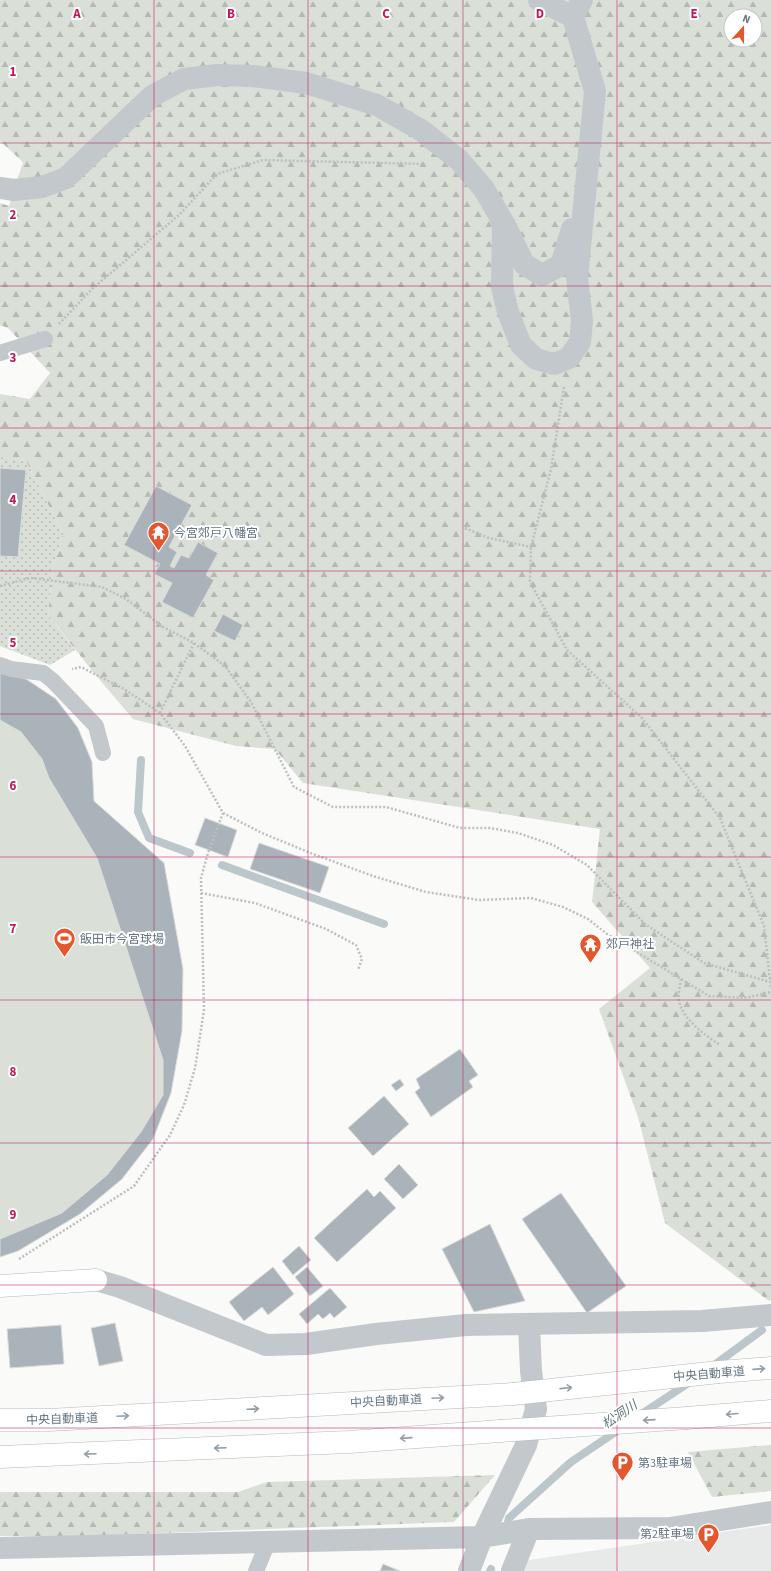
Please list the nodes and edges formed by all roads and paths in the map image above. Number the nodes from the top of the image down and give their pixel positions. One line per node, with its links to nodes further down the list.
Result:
1 (539, 0): 2 (street)
2 (577, 9): 4 (street)
3 (427, 164): 7 (path)
4 (585, 183): 6 (street); 9 (street)
5 (0, 188): 6 (street)
6 (503, 222): 9 (street)
7 (45, 339): 8 (lane)
8 (0, 354)
9 (569, 358): 11 (path)
10 (465, 528): 11 (path)
11 (531, 547): 22 (path)
12 (0, 586): 13 (path)
13 (194, 643): 16 (path); 22 (path)
14 (0, 665): 15 (lane)
15 (44, 674): 16 (path); 17 (lane)
16 (160, 713): 18 (path)
17 (103, 753)
18 (223, 813): 19 (path); 21 (path)
19 (202, 893): 20 (path); 26 (path)
20 (358, 970)
21 (681, 979): 24 (path); 25 (path)
22 (770, 982): 23 (path)
23 (771, 989)
24 (771, 992)
25 (720, 1045)
26 (13, 1262)
27 (96, 1280): 28 (main road); 30 (street)
28 (0, 1286)
29 (771, 1315): 30 (street)
30 (529, 1325): 37 (street)
31 (771, 1368): 33 (main road, 中央自動車道, one-way to 31, bridge)
32 (771, 1410): 34 (main road, one-way to 34, bridge)
33 (0, 1420)
34 (0, 1457)
35 (771, 1512): 36 (street)
36 (529, 1529): 37 (street); 42 (street)
37 (482, 1537): 38 (street); 41 (street)
38 (268, 1542): 39 (street); 40 (lane)
39 (0, 1548)
40 (256, 1571)
41 (469, 1571)
42 (512, 1571)

